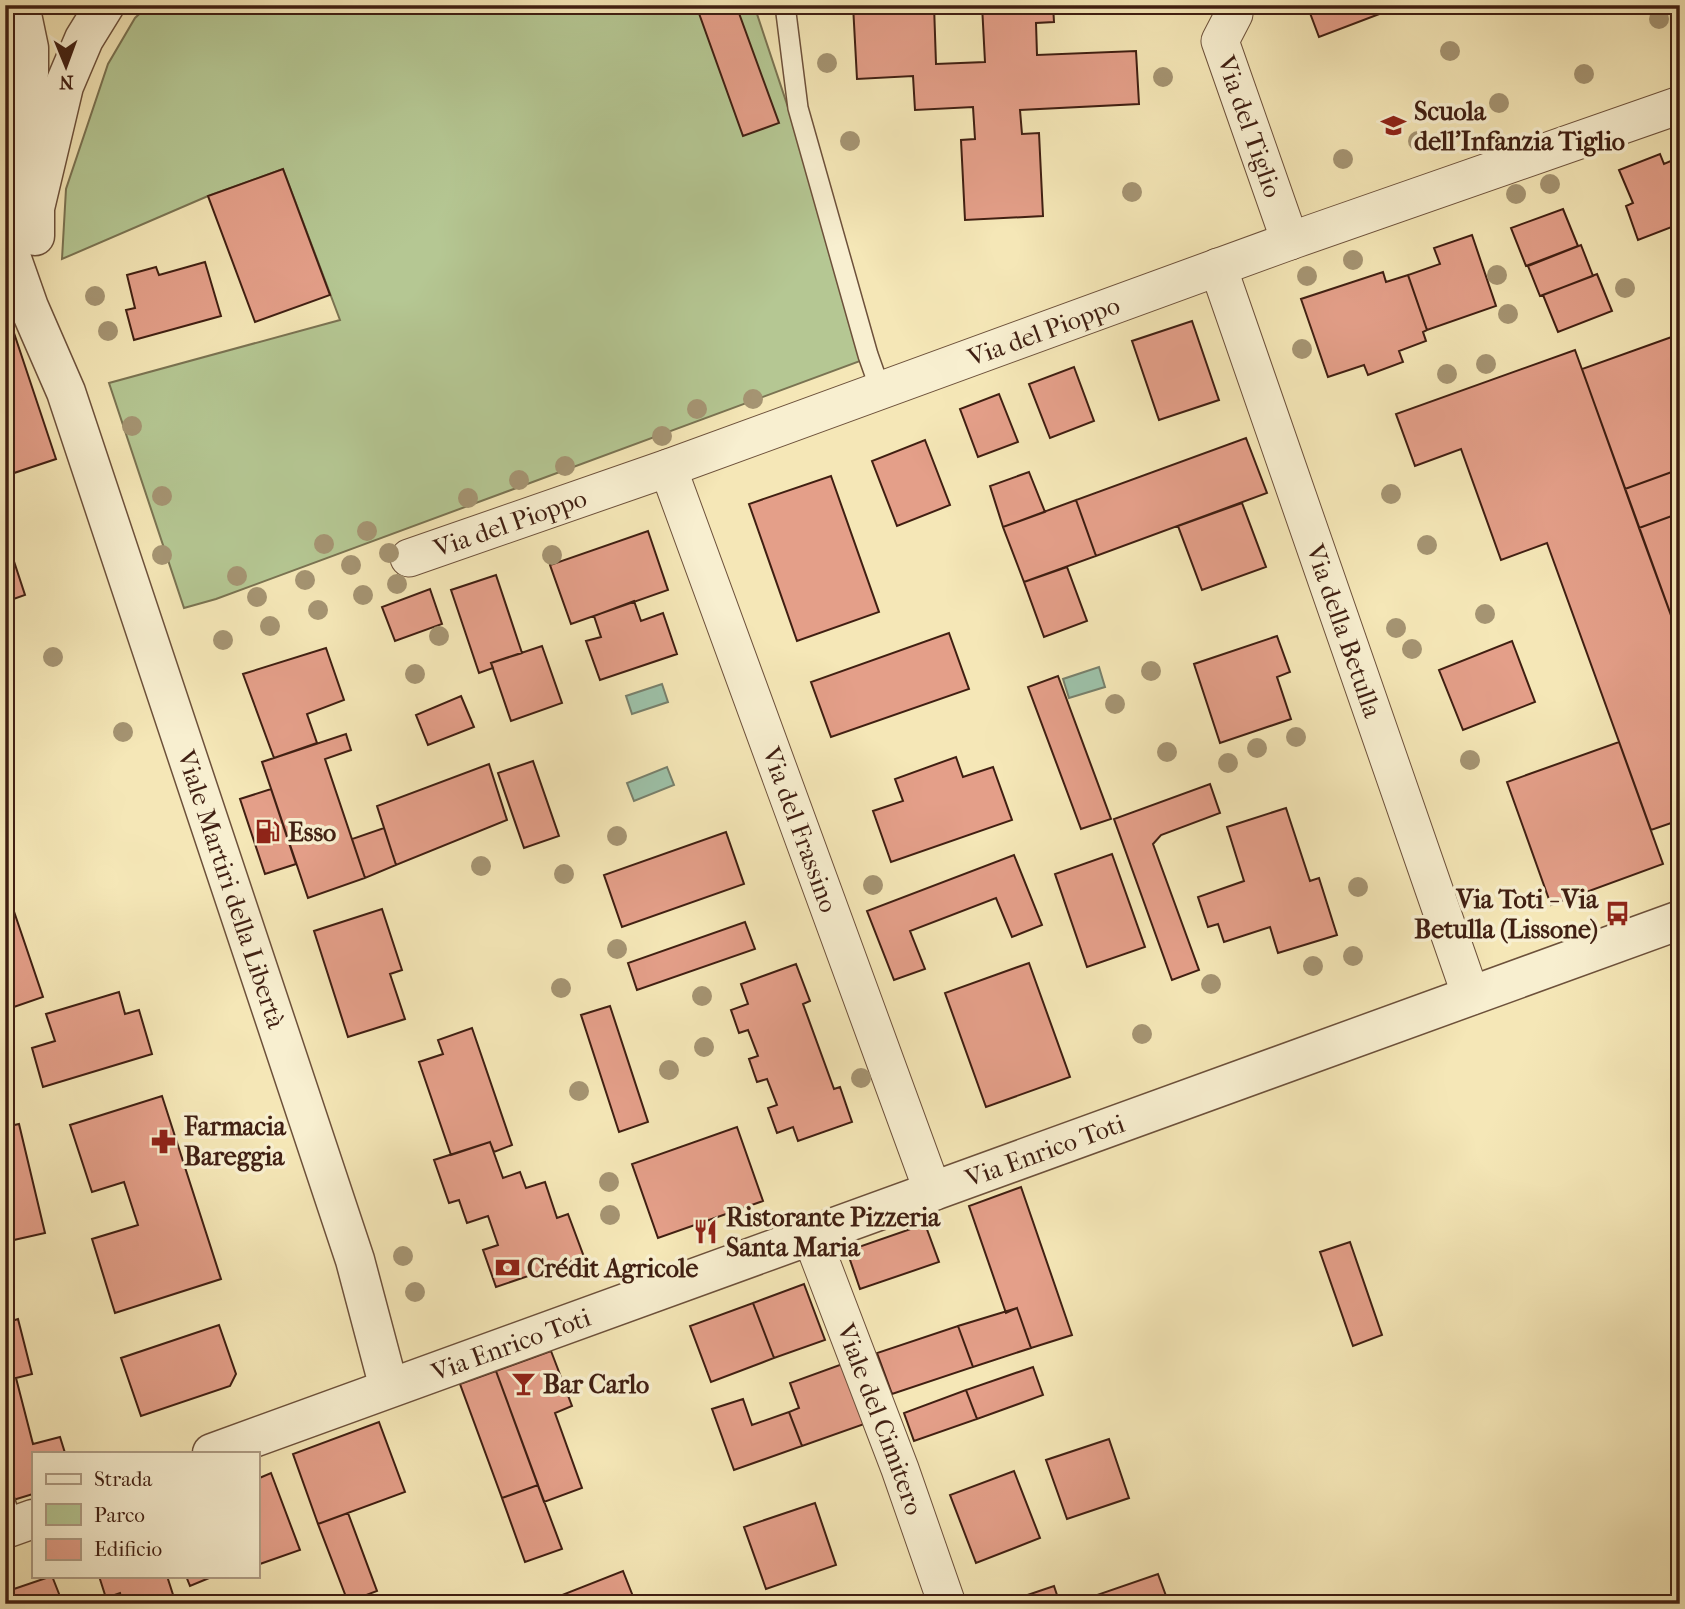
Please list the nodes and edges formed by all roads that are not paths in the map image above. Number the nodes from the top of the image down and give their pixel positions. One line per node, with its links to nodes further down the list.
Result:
1 (20, 5): 7 (street, Viale Martiri della Libertà)
2 (105, 5): 10 (street, Viale Martiri della Libertà)
3 (785, 5): 9 (lane)
4 (1234, 14): 6 (street, Via del Tiglio)
5 (1680, 105): 6 (street, Via del Pioppo)
6 (1290, 241): 8 (street, Via del Pioppo)
7 (10, 266): 10 (street, Viale Martiri della Libertà)
8 (1218, 267): 9 (street, Via del Pioppo); 14 (street, Via della Betulla)
9 (880, 389): 11 (street, Via del Pioppo)
10 (66, 392): 17 (street, Viale Martiri della Libertà)
11 (668, 468): 12 (street, Via del Pioppo); 15 (street, Via del Frassino)
12 (409, 558)
13 (1680, 920): 14 (street, Via Enrico Toti)
14 (1471, 996): 15 (street, Via Enrico Toti)
15 (933, 1192): 16 (street, Via Enrico Toti)
16 (811, 1236): 17 (street, Via Enrico Toti); 19 (street, Viale del Cimitero)
17 (389, 1388): 18 (street, Via Enrico Toti)
18 (215, 1452)
19 (947, 1604)

